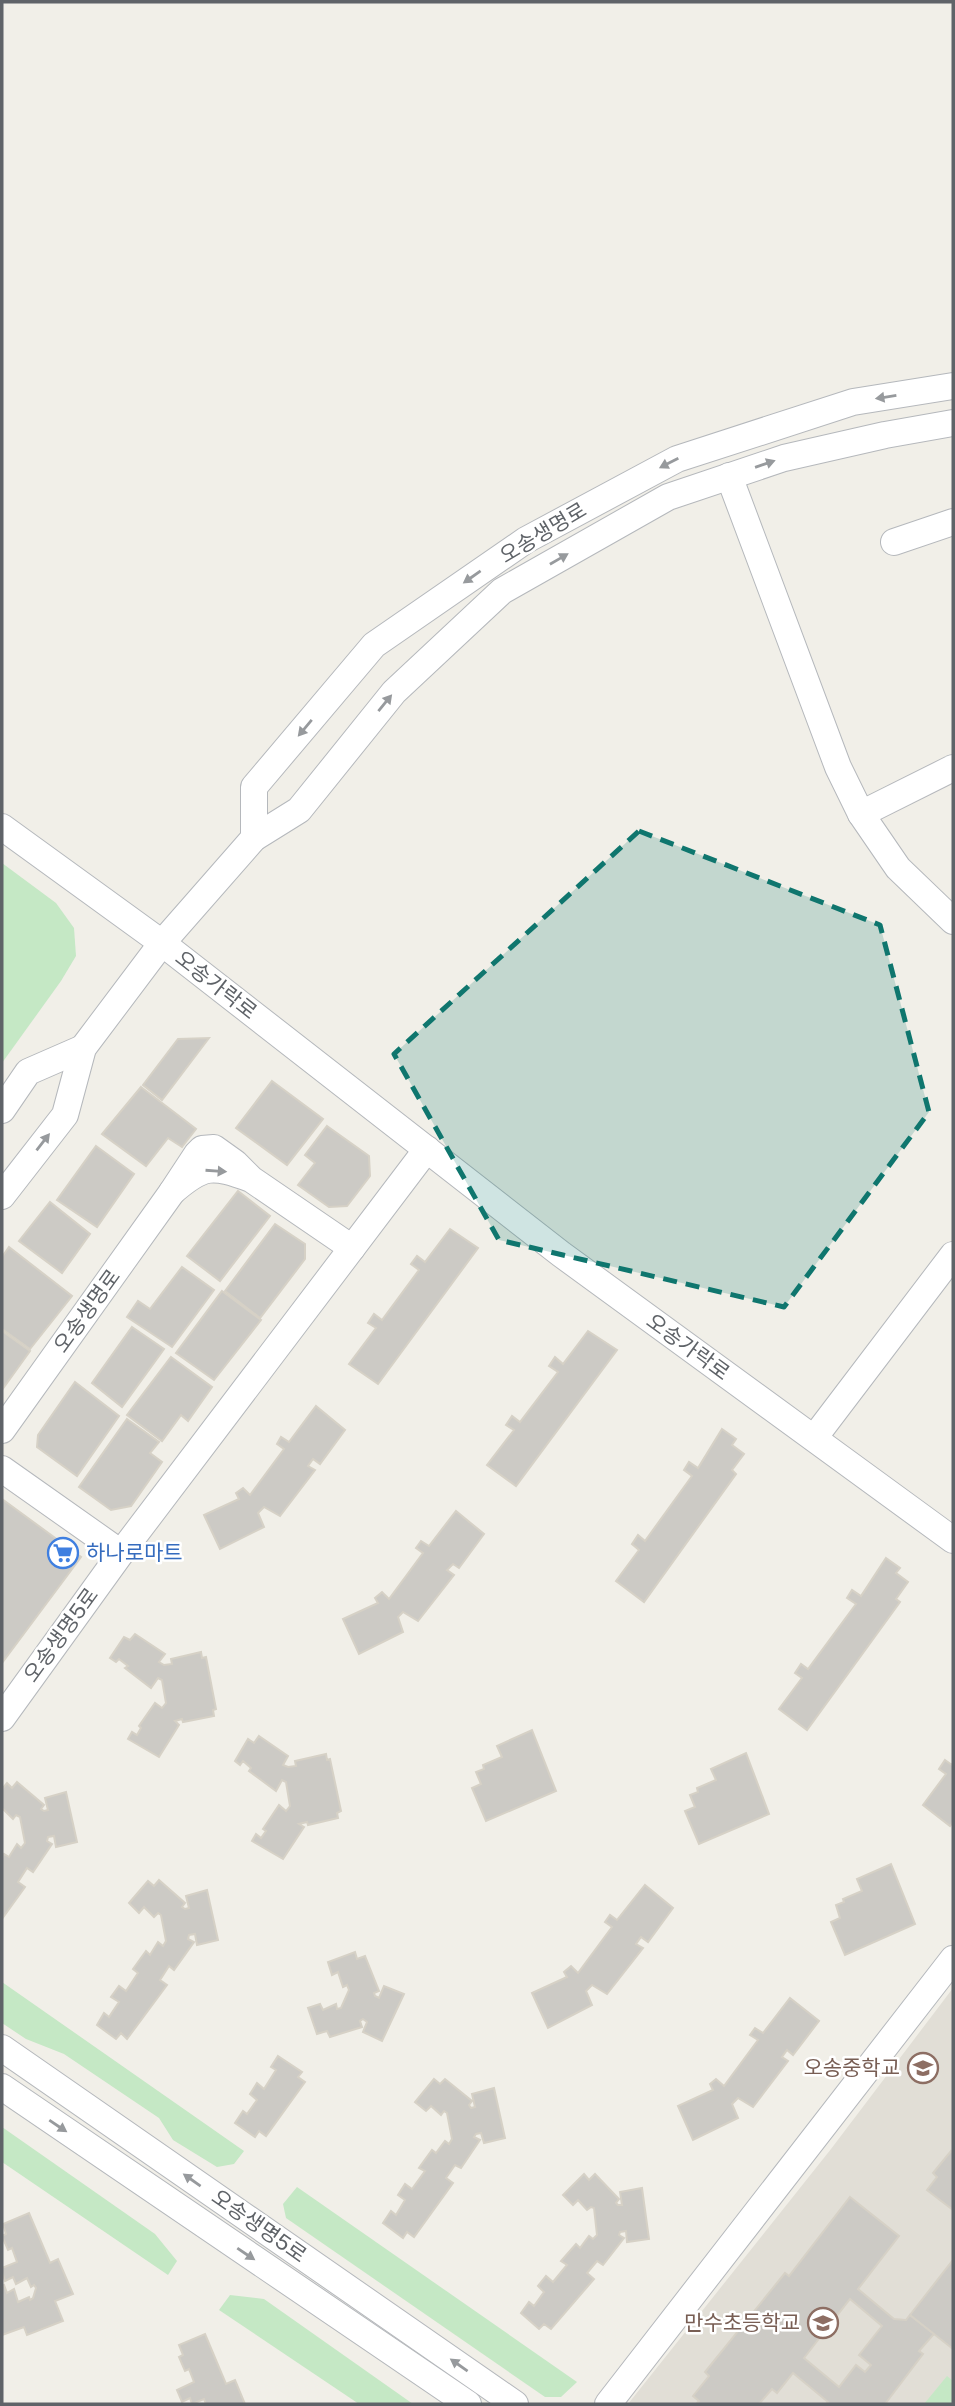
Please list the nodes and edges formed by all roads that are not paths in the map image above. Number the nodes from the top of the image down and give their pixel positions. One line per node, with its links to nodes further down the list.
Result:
1 (953, 386): 9 (street, 오송생명로, one-way to 9)
2 (953, 423): 3 (street, 오송생명로, one-way to 2)
3 (729, 476): 7 (street); 9 (street, 오송생명로, one-way to 3)
4 (953, 522): 5 (street)
5 (894, 542)
6 (953, 768): 7 (street)
7 (861, 814): 10 (street)
8 (2, 827): 11 (street, 오송가락로)
9 (254, 838): 11 (street, 오송생명로)
10 (953, 921)
11 (162, 943): 12 (street, 오송생명로); 14 (street, 오송가락로)
12 (83, 1048): 13 (street, 오송생명로); 15 (street, 오송생명로, one-way to 12)
13 (2, 1110)
14 (427, 1149): 16 (street); 19 (street, 오송가락로)
15 (2, 1196)
16 (352, 1248): 18 (street, 오송생명로); 22 (street)
17 (953, 1255): 19 (street)
18 (2, 1430)
19 (814, 1438): 21 (street, 오송가락로)
20 (2, 1469): 22 (street)
21 (953, 1541)
22 (121, 1553): 23 (street, 오송생명5로)
23 (2, 1718)
24 (953, 1959): 29 (street)
25 (2, 2048): 28 (street, 오송생명5로, one-way to 25)
26 (2, 2087): 27 (street, 오송생명5로, one-way to 27)
27 (468, 2404)
28 (515, 2404)
29 (608, 2404)

